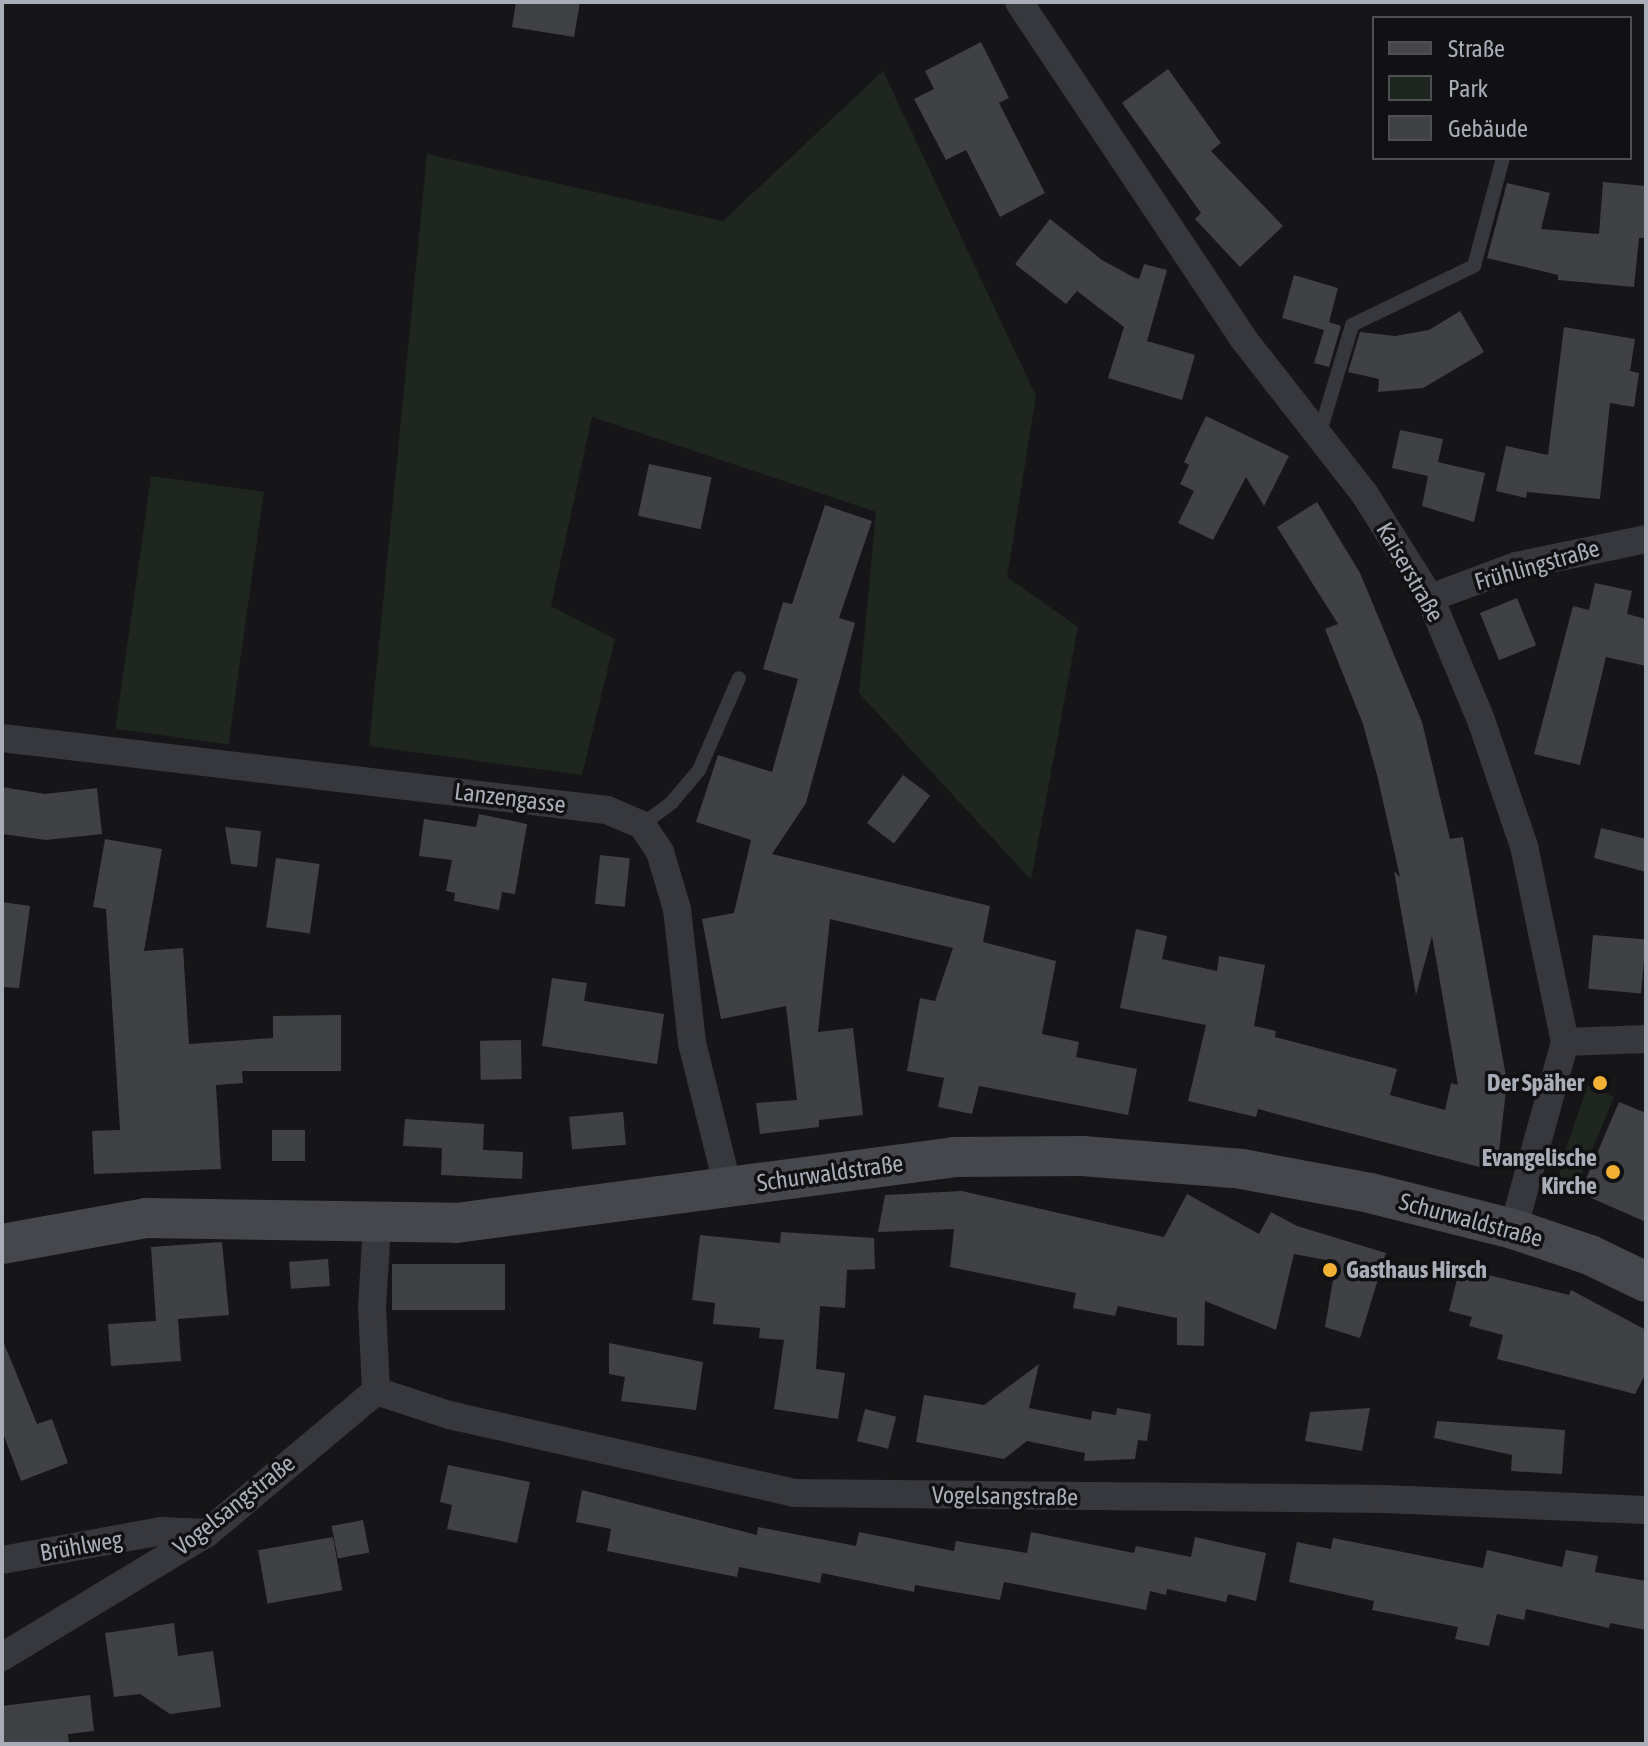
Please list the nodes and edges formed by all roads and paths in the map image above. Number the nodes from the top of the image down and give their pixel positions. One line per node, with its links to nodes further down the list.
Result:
1 (1019, 2): 3 (street, Kaiserstraße)
2 (1502, 160): 3 (lane)
3 (1320, 432): 5 (street, Kaiserstraße)
4 (1646, 539): 5 (street, Frühlingstraße)
5 (1430, 598): 10 (street, Kaiserstraße)
6 (739, 678): 8 (lane)
7 (2, 738): 8 (street, Lanzengasse)
8 (642, 825): 11 (street)
9 (1646, 1039): 10 (street)
10 (1565, 1042): 13 (street, Kaiserstraße)
11 (728, 1187): 12 (main road, Schurwaldstraße); 13 (main road, Schurwaldstraße)
12 (377, 1225): 14 (main road, Schurwaldstraße); 16 (street)
13 (1513, 1229): 15 (main road, Schurwaldstraße)
14 (2, 1244)
15 (1646, 1282)
16 (376, 1391): 17 (street, Vogelsangstraße); 18 (street, Vogelsangstraße)
17 (1646, 1510)
18 (207, 1533): 19 (street, Brühlweg); 20 (street, Vogelsangstraße)
19 (2, 1560)
20 (2, 1657)

